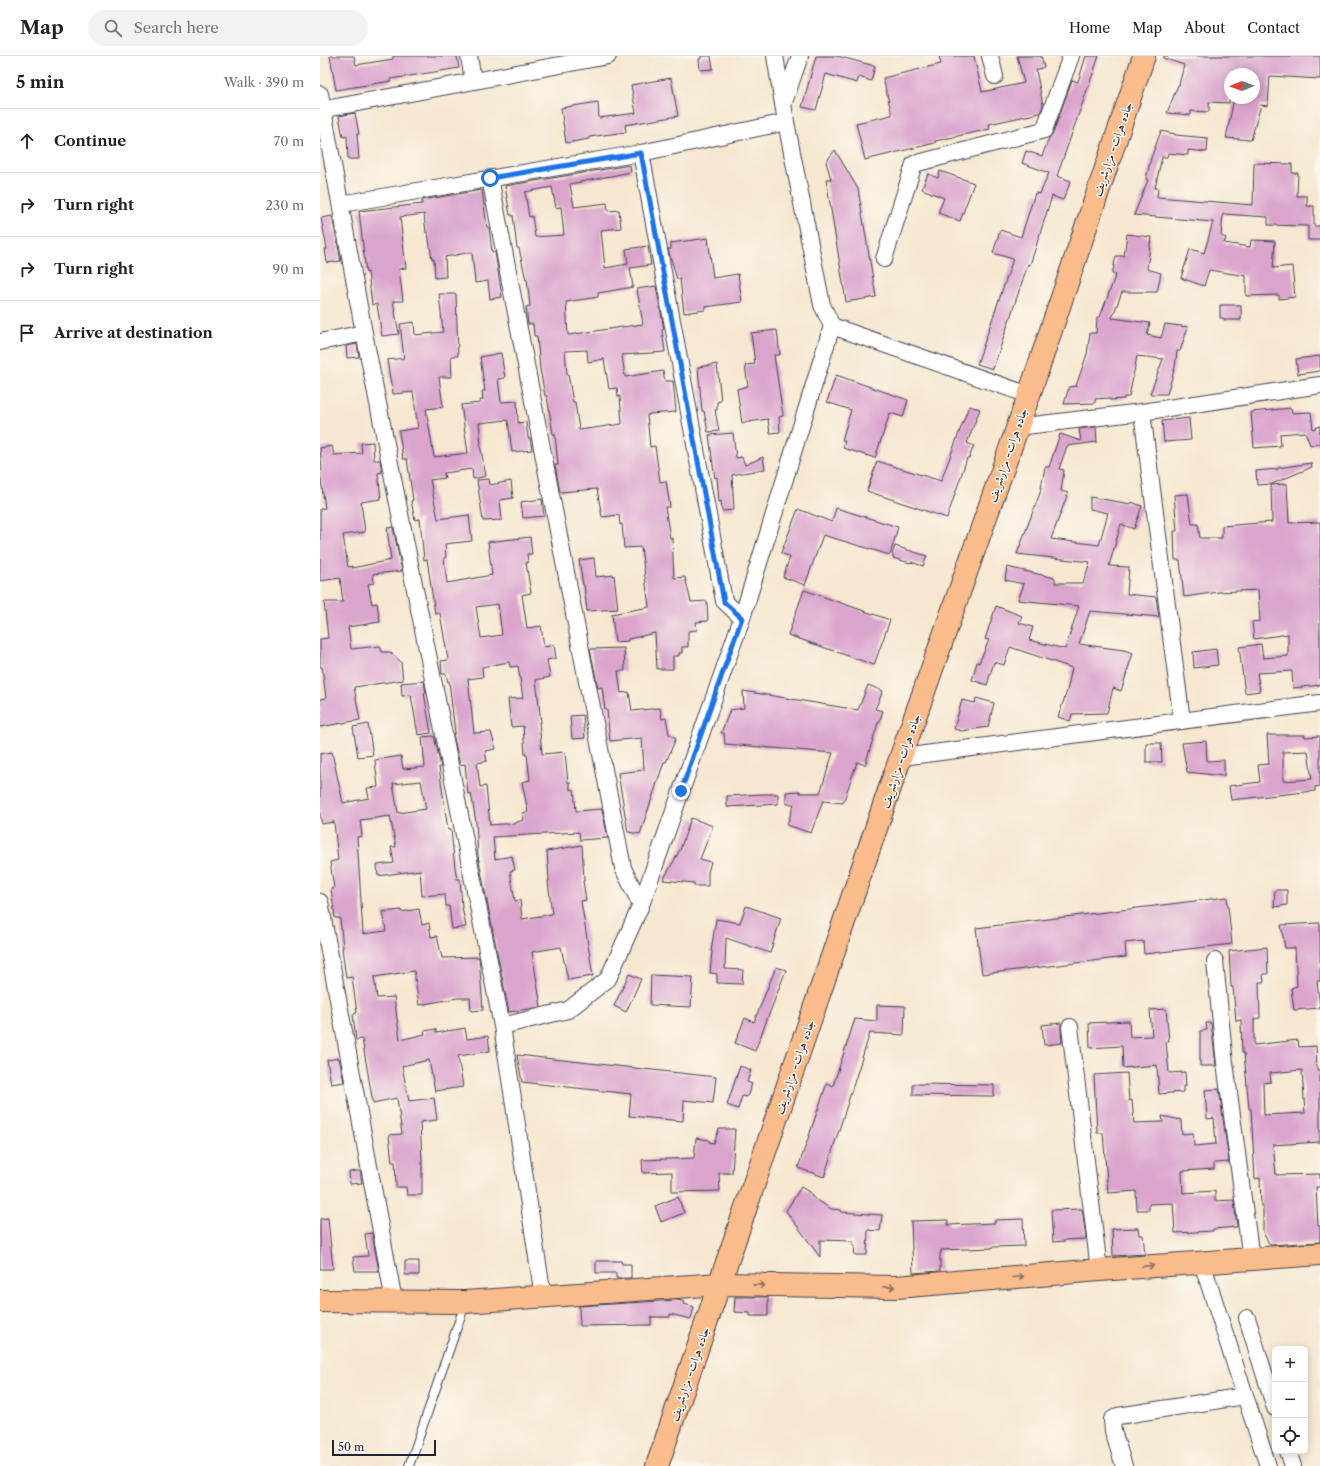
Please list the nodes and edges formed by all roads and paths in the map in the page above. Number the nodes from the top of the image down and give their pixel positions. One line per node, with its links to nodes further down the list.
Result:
1 (469, 56): 9 (street)
2 (608, 56): 9 (street)
3 (775, 56): 11 (street)
4 (800, 56): 11 (street)
5 (990, 56): 8 (street)
6 (1070, 56): 16 (street)
7 (1144, 56): 21 (main road, جاده هرات- مزارشریف)
8 (995, 76)
9 (474, 81): 10 (street)
10 (321, 104): 15 (street)
11 (783, 105): 12 (street)
12 (786, 122): 13 (street); 17 (street)
13 (641, 153): 14 (street); 24 (street)
14 (490, 178): 15 (street); 29 (street)
15 (341, 204): 18 (street)
16 (884, 260)
17 (832, 326): 21 (street); 24 (street)
18 (364, 333): 19 (street); 31 (street)
19 (320, 342)
20 (1320, 385): 22 (street)
21 (1029, 395): 23 (main road, جاده هرات- مزارشریف)
22 (1142, 412): 23 (street); 26 (street)
23 (1017, 427): 27 (main road, جاده هرات- مزارشریف)
24 (742, 618): 29 (street)
25 (1320, 703): 26 (street)
26 (1182, 721): 27 (street)
27 (902, 757): 37 (main road, جاده هرات- مزارشریف)
28 (320, 902): 39 (street)
29 (641, 905): 31 (street)
30 (1215, 961): 34 (street)
31 (502, 1026): 38 (street)
32 (1070, 1027): 36 (street)
33 (1320, 1254): 34 (main road)
34 (1251, 1259): 35 (main road)
35 (1202, 1263): 36 (main road, one-way to 35); 43 (street)
36 (1099, 1270): 37 (main road, one-way to 36)
37 (720, 1284): 38 (main road); 47 (main road, جاده هرات- مزارشریف)
38 (543, 1297): 41 (main road)
39 (394, 1301): 40 (main road); 41 (main road)
40 (320, 1302)
41 (465, 1302): 46 (lane)
42 (1247, 1318): 44 (street)
43 (1245, 1396): 48 (street); 49 (street)
44 (1272, 1398)
45 (1289, 1454): 50 (street)
46 (409, 1466)
47 (657, 1466)
48 (1124, 1466)
49 (1268, 1466)
50 (1293, 1466)

